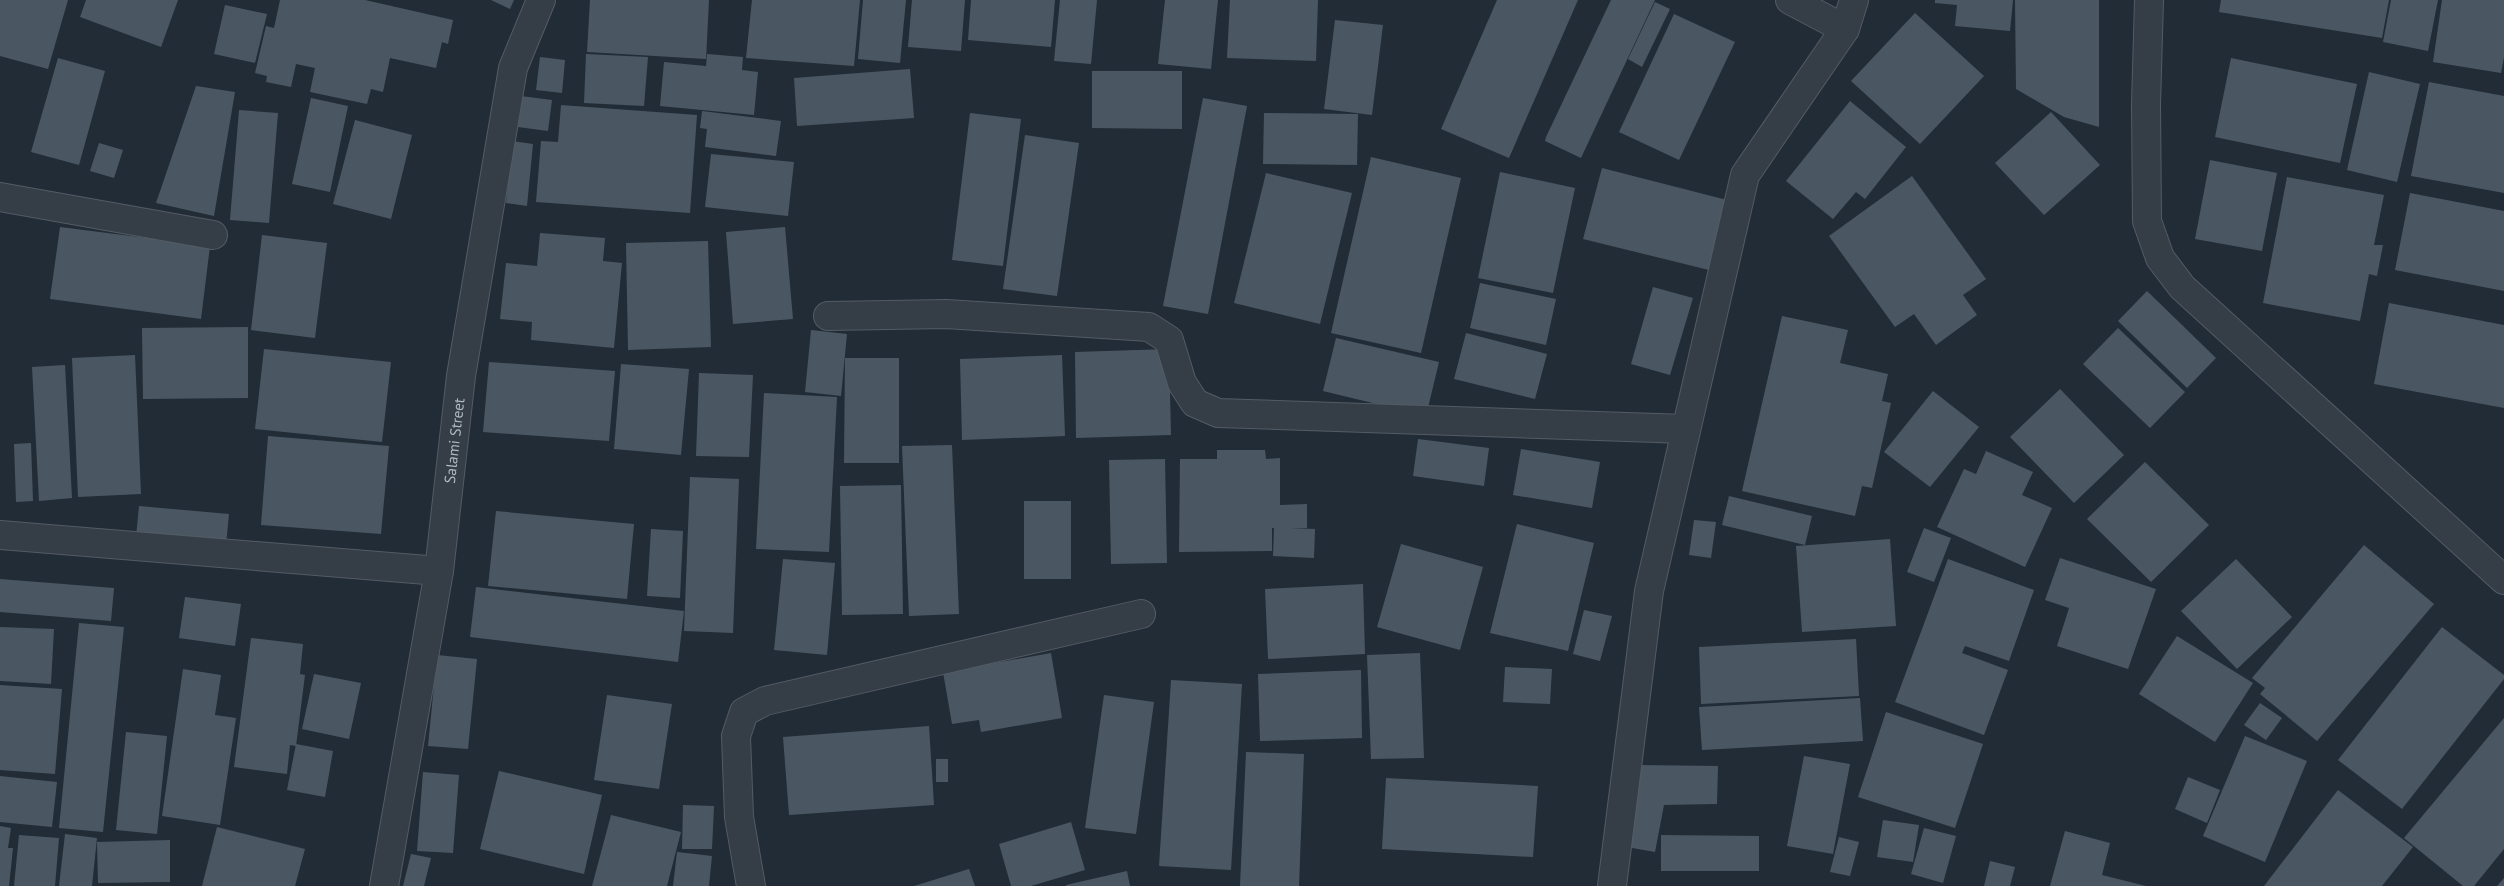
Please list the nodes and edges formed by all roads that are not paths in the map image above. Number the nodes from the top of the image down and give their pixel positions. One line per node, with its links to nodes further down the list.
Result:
1 (541, 0): 11 (street, Salami Street)
2 (1790, 0): 5 (street)
3 (1854, 0): 5 (street)
4 (2149, 0): 12 (street)
5 (1845, 29): 9 (street)
6 (0, 197): 7 (street)
7 (214, 235)
8 (828, 316): 9 (street)
9 (1686, 429): 16 (street)
10 (0, 536): 11 (street)
11 (439, 571): 14 (street, Salami Street)
12 (2504, 580)
13 (1141, 614): 15 (street)
14 (384, 886)
15 (751, 886)
16 (1612, 886)

